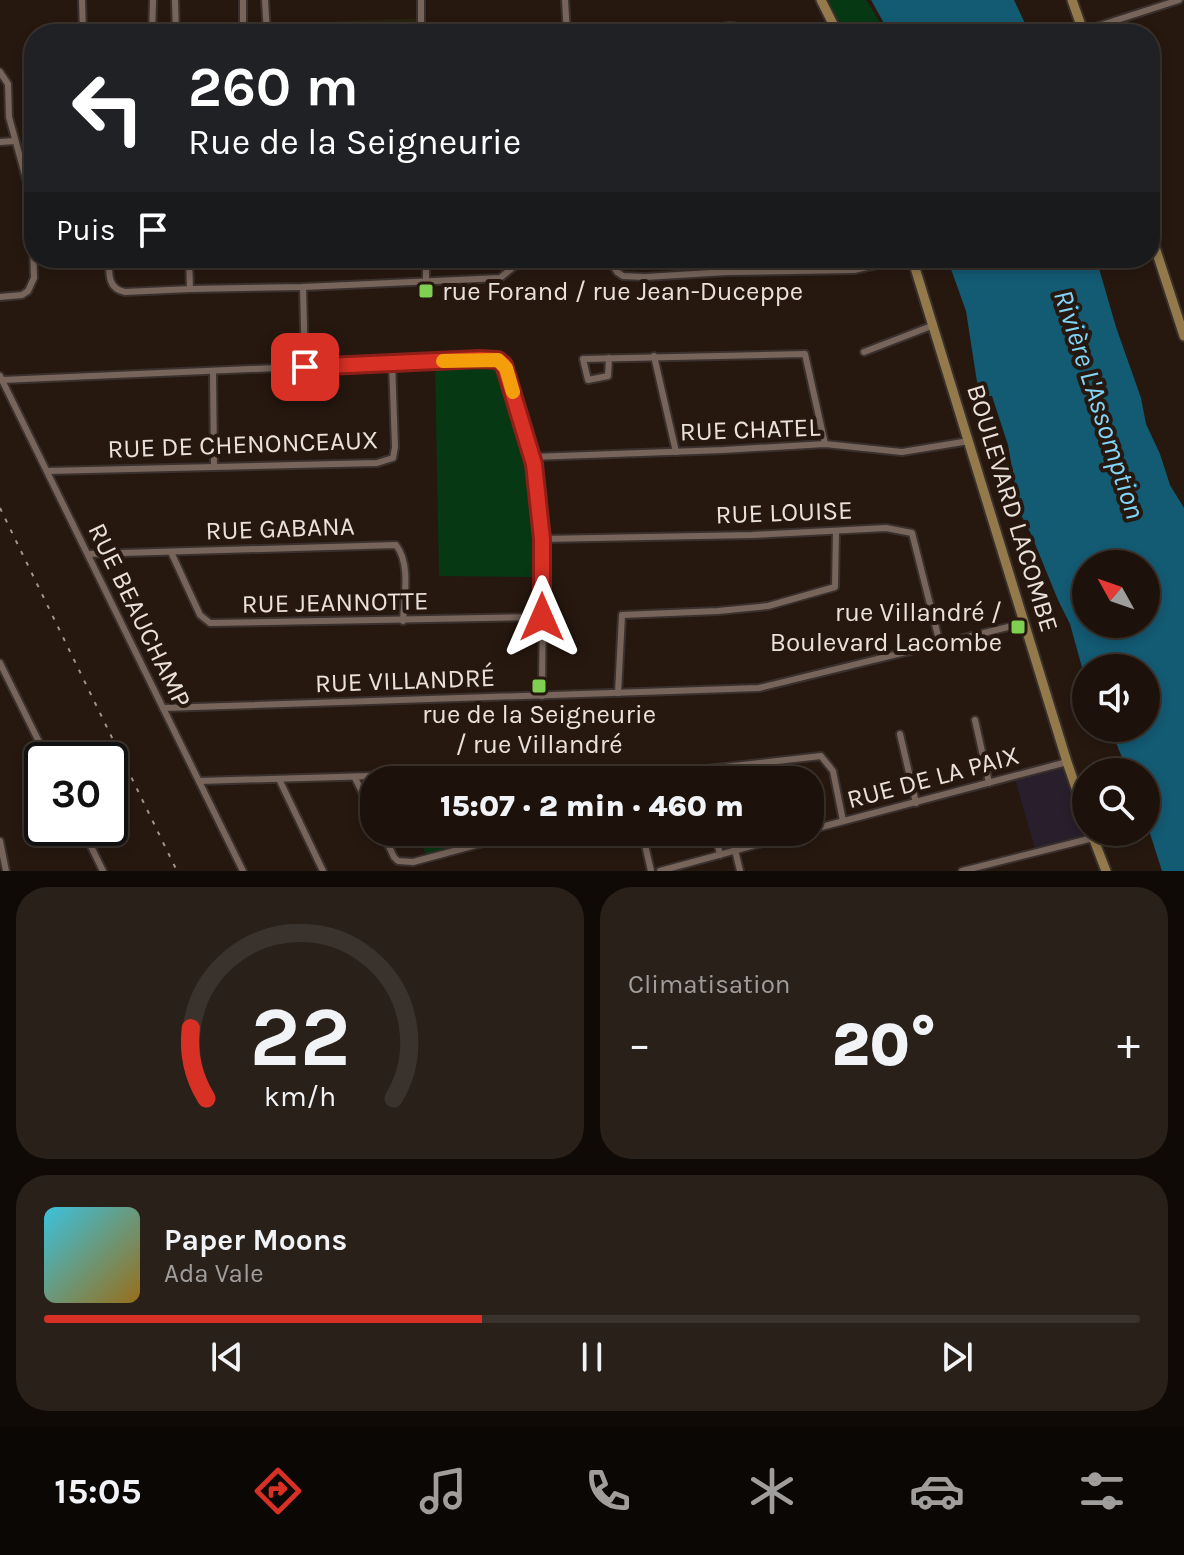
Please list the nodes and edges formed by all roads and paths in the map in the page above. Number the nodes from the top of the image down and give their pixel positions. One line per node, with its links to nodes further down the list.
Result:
1 (82, 0): 13 (street)
2 (153, 0): 14 (street)
3 (175, 0): 15 (street)
4 (243, 0): 16 (street)
5 (265, 0): 17 (street)
6 (421, 0): 18 (street)
7 (565, 0): 19 (street)
8 (821, 0): 20 (main road)
9 (1072, 0): 21 (main road)
10 (1151, 0): 12 (street)
11 (1179, 0): 12 (street)
12 (1153, 8): 22 (street)
13 (83, 24)
14 (152, 24)
15 (176, 24)
16 (243, 24)
17 (266, 24)
18 (421, 24)
19 (566, 24)
20 (833, 24)
21 (1081, 24)
22 (1107, 24)
23 (0, 72): 24 (street)
24 (15, 141): 25 (street); 26 (street)
25 (0, 142)
26 (24, 172)
27 (1160, 260): 43 (main road)
28 (34, 268): 42 (street)
29 (109, 268): 41 (street)
30 (189, 268): 41 (street)
31 (426, 268): 39 (street)
32 (512, 268): 39 (street)
33 (614, 268): 38 (street)
34 (727, 268): 38 (street)
35 (863, 268): 37 (street)
36 (914, 268): 44 (main road, BOULEVARD LACOMBE)
37 (806, 270): 38 (street)
38 (727, 272)
39 (426, 280): 40 (street)
40 (303, 287): 41 (street); 50 (street)
41 (190, 289)
42 (0, 297)
43 (1182, 322): 45 (main road)
44 (934, 325): 46 (street); 53 (main road, BOULEVARD LACOMBE)
45 (1184, 336)
46 (864, 352)
47 (654, 356): 48 (street); 54 (street); 55 (street)
48 (609, 358): 48 (street)
49 (392, 363): 50 (street); 56 (street); 57 (street, RUE DE CHENONCEAUX)
50 (305, 367): 51 (street)
51 (213, 371): 52 (street); 57 (street)
52 (1, 378): 58 (street, RUE BEAUCHAMP)
53 (969, 441): 54 (street, RUE CHATEL); 65 (main road, BOULEVARD LACOMBE)
54 (825, 444): 55 (street, RUE CHATEL)
55 (676, 452): 56 (street, RUE CHATEL)
56 (532, 457): 60 (street)
57 (214, 467): 58 (street, RUE DE CHENONCEAUX)
58 (47, 471): 62 (street, RUE BEAUCHAMP)
59 (836, 531): 60 (street, RUE LOUISE); 66 (street, RUE LOUISE); 68 (street)
60 (542, 539): 63 (street)
61 (171, 552): 62 (street, RUE GABANA); 64 (street, RUE JEANNOTTE); 64 (street, RUE GABANA)
62 (88, 554): 70 (street, RUE BEAUCHAMP)
63 (542, 617): 64 (street, RUE JEANNOTTE); 69 (street)
64 (403, 621)
65 (1025, 623): 66 (street, RUE VILLANDRÉ); 74 (main road, BOULEVARD LACOMBE)
66 (940, 644): 68 (street, RUE VILLANDRÉ)
67 (0, 663): 73 (street)
68 (618, 693): 69 (street, RUE VILLANDRÉ)
69 (542, 696): 70 (street, RUE VILLANDRÉ)
70 (163, 708): 80 (street, RUE BEAUCHAMP)
71 (975, 720): 81 (street)
72 (900, 734): 83 (street)
73 (39, 742)
74 (1067, 762): 76 (main road, BOULEVARD LACOMBE); 81 (street, RUE DE LA PAIX)
75 (733, 766): 84 (street)
76 (1072, 776)
77 (355, 778): 78 (street); 79 (street); 82 (street)
78 (360, 778)
79 (279, 779): 80 (street); 100 (street)
80 (199, 781): 99 (street, RUE BEAUCHAMP)
81 (989, 783): 83 (street, RUE DE LA PAIX)
82 (360, 788)
83 (916, 803): 84 (street, RUE DE LA PAIX)
84 (843, 821): 85 (street, RUE DE LA PAIX)
85 (824, 826)
86 (0, 841): 97 (street)
87 (1072, 841): 104 (street)
88 (91, 846): 98 (street)
89 (390, 846): 90 (street)
90 (472, 846)
91 (645, 846): 101 (street)
92 (718, 846): 96 (street)
93 (750, 846): 95 (street)
94 (1096, 846): 105 (main road)
95 (735, 850): 96 (street); 103 (street)
96 (720, 855): 102 (street)
97 (6, 871)
98 (103, 871)
99 (243, 871)
100 (323, 871)
101 (651, 871)
102 (660, 871)
103 (740, 871)
104 (962, 871)
105 (1106, 871)

